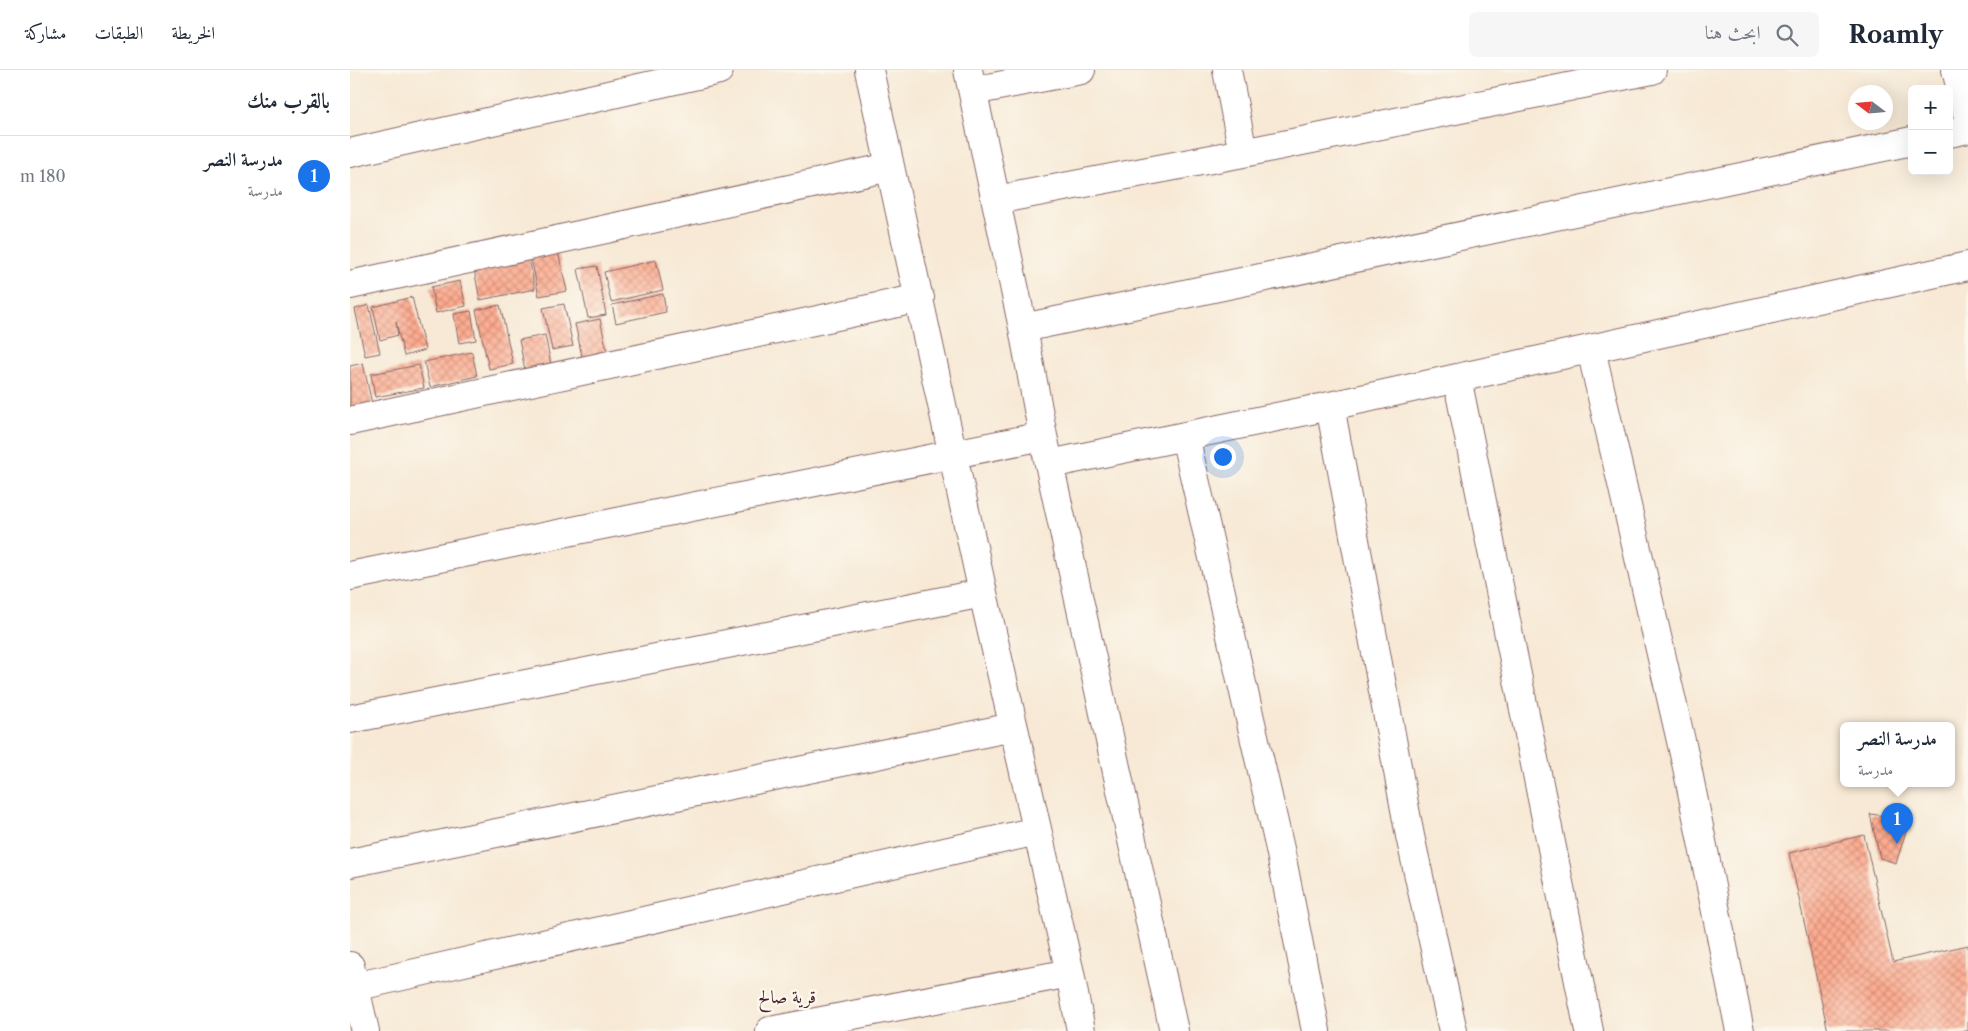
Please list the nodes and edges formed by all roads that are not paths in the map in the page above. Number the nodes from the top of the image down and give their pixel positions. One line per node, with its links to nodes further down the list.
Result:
1 (719, 70): 12 (street)
2 (869, 70): 14 (street)
3 (1081, 70): 7 (street)
4 (1227, 70): 13 (street)
5 (1652, 70): 13 (street)
6 (1956, 70): 8 (street)
7 (971, 81): 15 (street)
8 (1968, 117)
9 (1968, 129): 10 (street)
10 (1953, 132)
11 (1908, 142): 19 (street)
12 (350, 153)
13 (1243, 153): 15 (street)
14 (890, 167): 17 (street); 18 (street)
15 (996, 200): 19 (street)
16 (1968, 266): 20 (street)
17 (350, 285)
18 (920, 298): 23 (street); 26 (street)
19 (1023, 328): 24 (street)
20 (1591, 349): 21 (street); 43 (street)
21 (1457, 378): 22 (street); 42 (street)
22 (1330, 406): 25 (street); 41 (street)
23 (350, 421)
24 (1044, 436): 26 (street); 27 (street)
25 (1185, 436): 27 (street); 40 (street)
26 (952, 454): 28 (street); 29 (street)
27 (1050, 464): 39 (street)
28 (350, 576)
29 (983, 593): 30 (street); 31 (street)
30 (350, 720)
31 (1013, 727): 32 (street); 33 (street)
32 (1037, 831): 34 (street); 35 (street)
33 (350, 863)
34 (1070, 973): 37 (street); 38 (street)
35 (352, 980): 36 (street)
36 (365, 1031)
37 (770, 1031)
38 (1081, 1031)
39 (1174, 1031)
40 (1316, 1031)
41 (1453, 1031)
42 (1589, 1031)
43 (1740, 1031)

